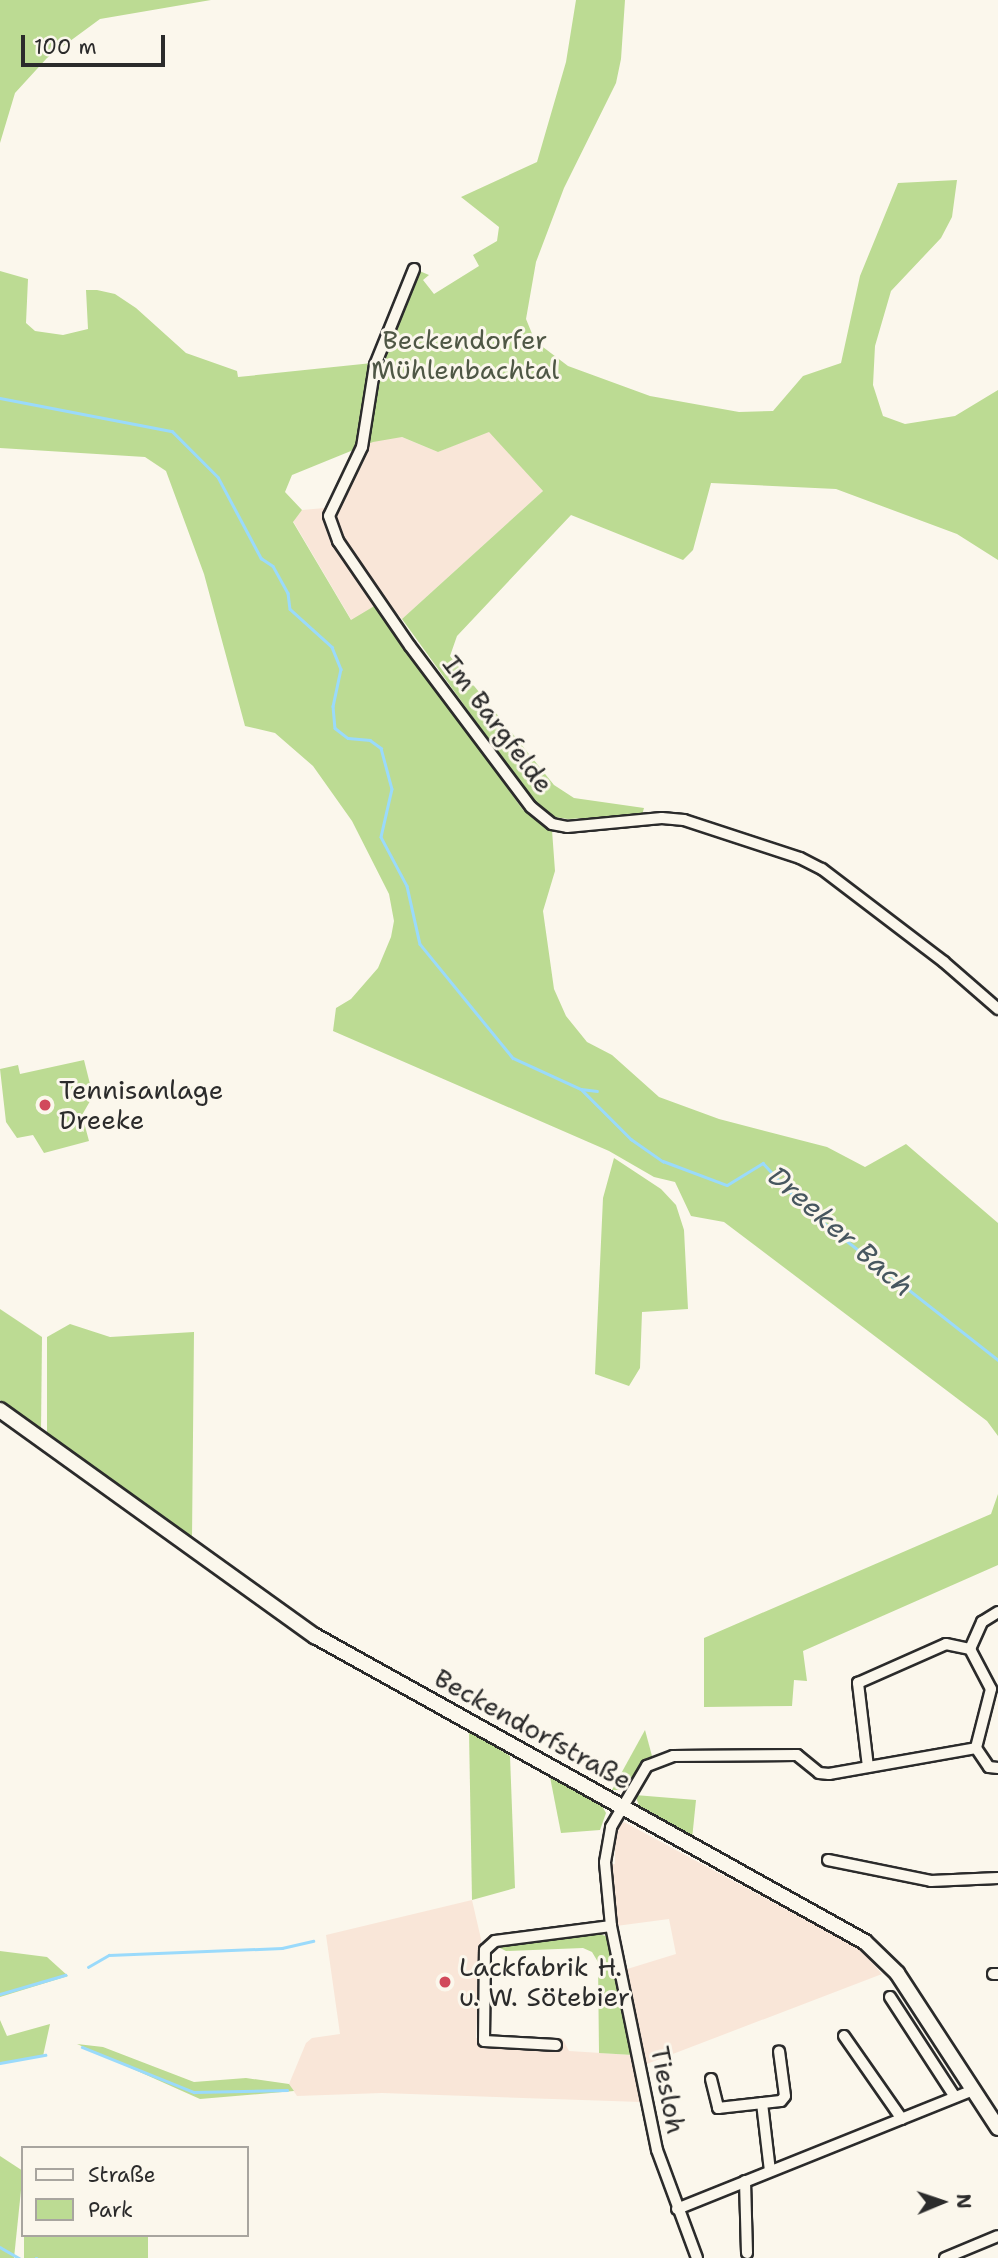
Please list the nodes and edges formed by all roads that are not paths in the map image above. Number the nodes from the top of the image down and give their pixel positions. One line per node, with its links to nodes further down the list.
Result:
1 (414, 269): 2 (street, Im Bargfelde)
2 (998, 1009)
3 (0, 1410): 9 (street, Beckendorfstraße)
4 (998, 1612): 5 (street)
5 (970, 1648): 6 (street); 7 (street)
6 (976, 1748): 7 (street, Tiesloh); 8 (street)
7 (868, 1767): 9 (street, Tiesloh)
8 (998, 1768)
9 (622, 1806): 12 (street, Tiesloh); 18 (street, Beckendorfstraße)
10 (828, 1860): 11 (street)
11 (998, 1878)
12 (611, 1926): 15 (street); 25 (street, Tiesloh)
13 (890, 1997): 19 (street)
14 (844, 2036): 21 (street)
15 (556, 2045)
16 (779, 2051): 20 (street)
17 (711, 2079): 20 (street)
18 (973, 2090): 19 (street); 22 (street, Beckendorfstraße)
19 (955, 2097): 21 (street)
20 (762, 2103): 23 (street)
21 (902, 2119): 23 (street)
22 (998, 2128)
23 (770, 2171): 24 (street)
24 (745, 2181): 25 (street); 27 (street)
25 (677, 2209): 28 (street, Tiesloh)
26 (998, 2236): 29 (street)
27 (747, 2253)
28 (697, 2258)
29 (945, 2258)

